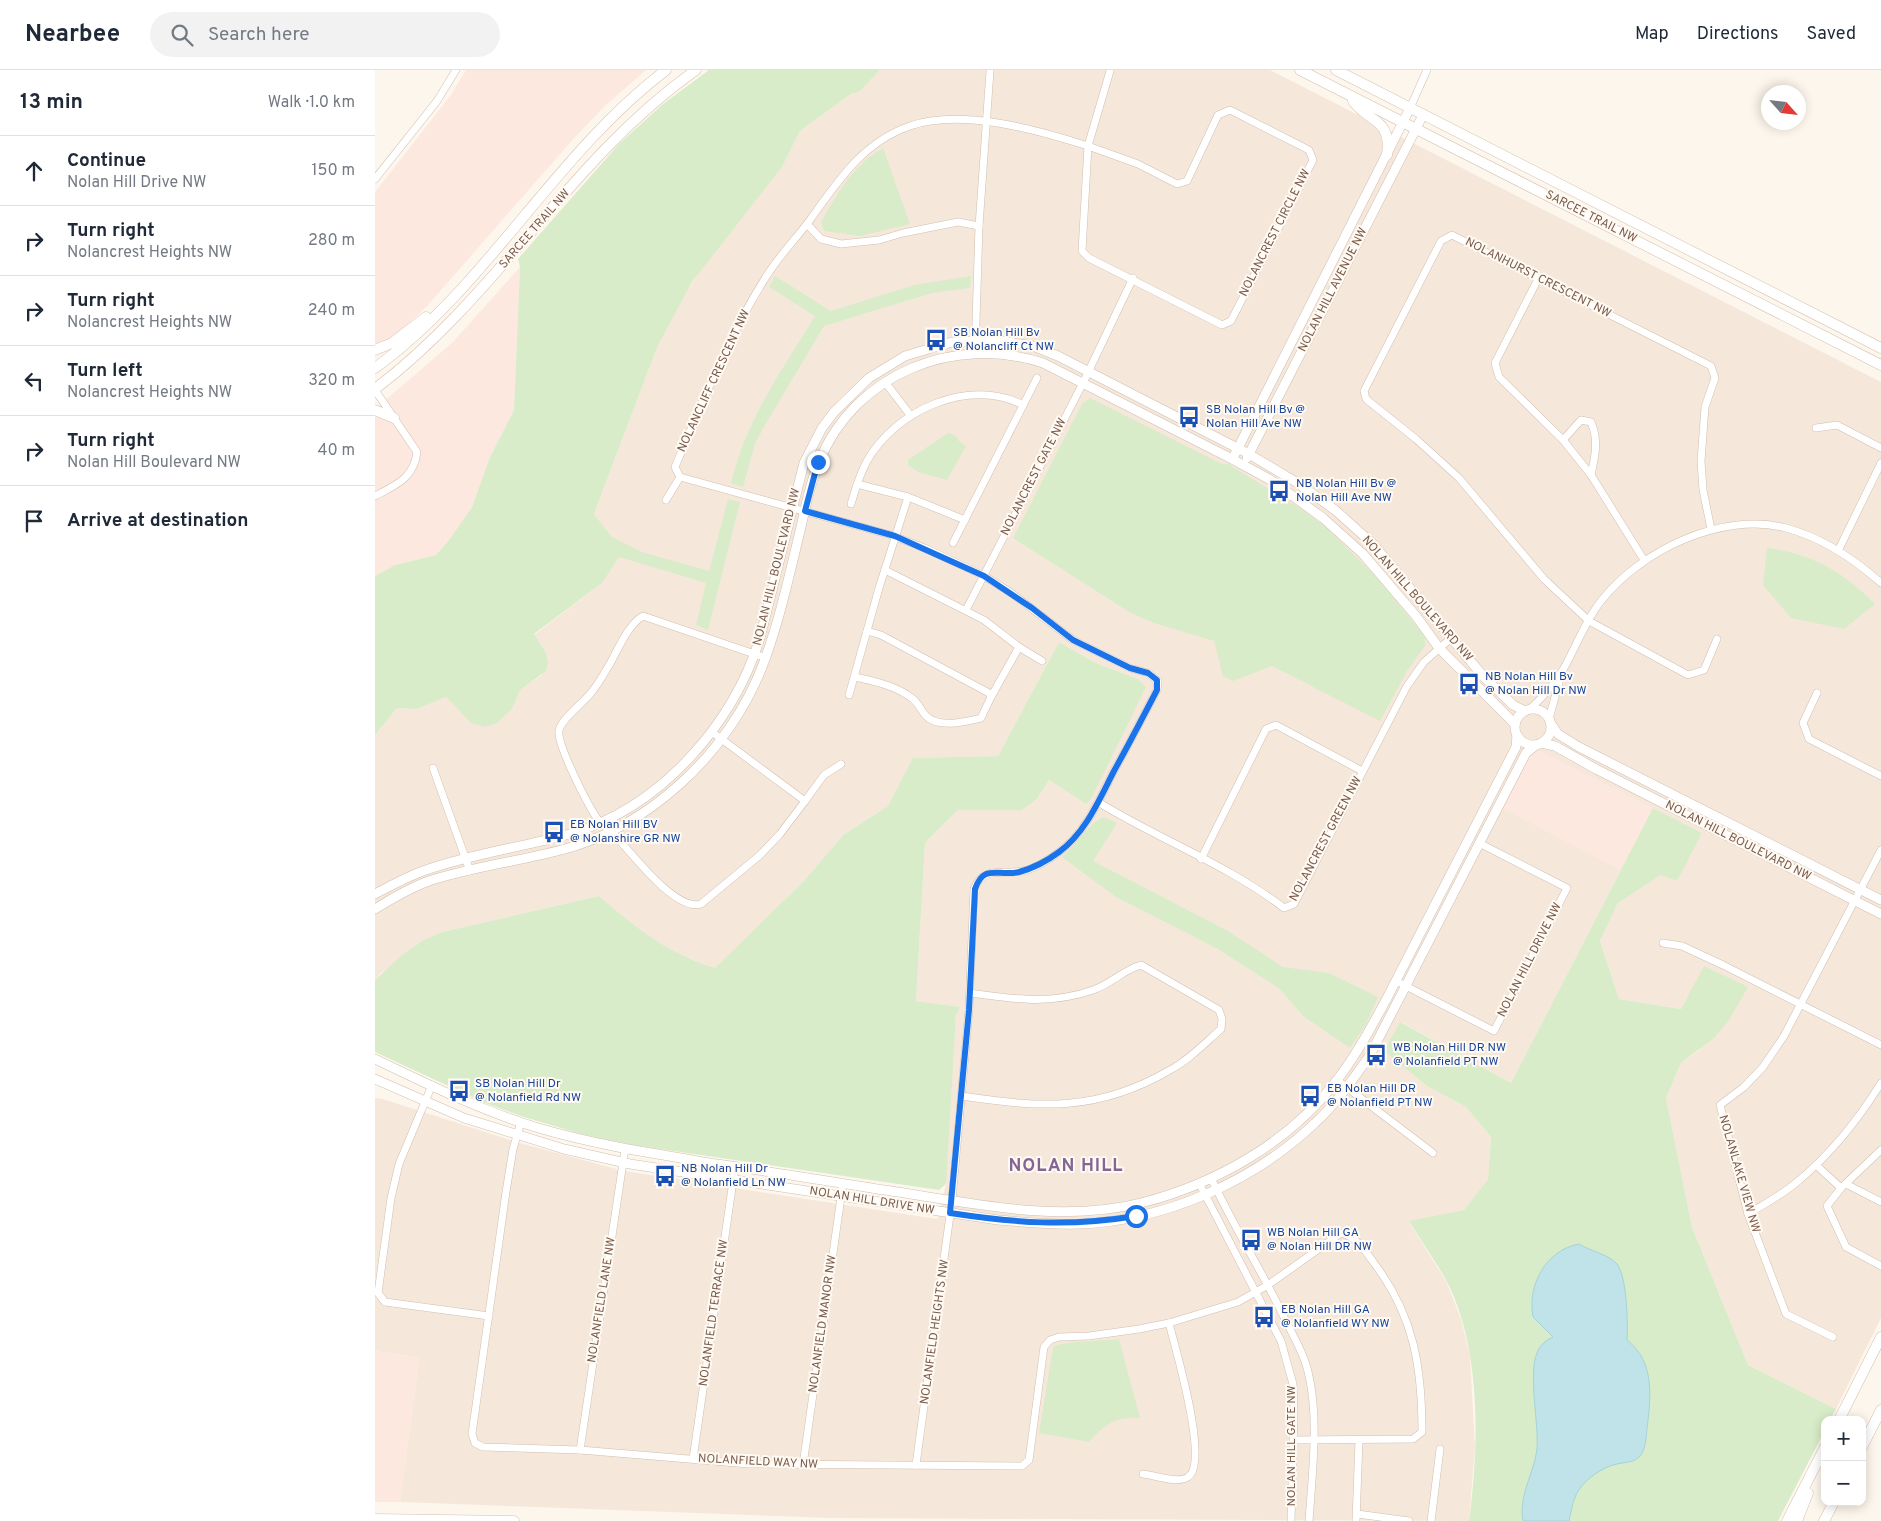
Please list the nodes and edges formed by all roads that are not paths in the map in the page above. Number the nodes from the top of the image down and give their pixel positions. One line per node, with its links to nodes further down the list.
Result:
1 (456, 70): 17 (street)
2 (666, 70): 22 (main road, SARCEE TRAIL NW)
3 (696, 70): 32 (main road, SARCEE TRAIL NW)
4 (1300, 70): 9 (main road, SARCEE TRAIL NW)
5 (1336, 70): 10 (main road, SARCEE TRAIL NW)
6 (1427, 70): 10 (street)
7 (990, 71): 13 (street)
8 (1110, 71): 15 (street)
9 (1348, 94): 12 (main road, SARCEE TRAIL NW); 16 (main road)
10 (1410, 108): 11 (main road, SARCEE TRAIL NW); 12 (street, NOLAN HILL AVENUE NW)
11 (1423, 115): 14 (street, NOLAN HILL AVENUE NW); 24 (main road, SARCEE TRAIL NW)
12 (1403, 122): 14 (main road, SARCEE TRAIL NW); 16 (street, NOLAN HILL AVENUE NW)
13 (986, 123): 15 (street, NOLANCLIFF CRESCENT NW); 18 (street, NOLANCLIFF CRESCENT NW); 19 (street)
14 (1416, 128): 27 (main road, SARCEE TRAIL NW); 41 (street, NOLAN HILL AVENUE NW)
15 (1088, 146): 20 (street, NOLANCREST CIRCLE NW); 20 (street, NOLANCREST CIRCLE NW)
16 (1387, 155): 40 (street, NOLAN HILL AVENUE NW)
17 (375, 179)
18 (807, 224): 19 (street); 46 (street, NOLANCLIFF CRESCENT NW)
19 (979, 226): 23 (street)
20 (1133, 278): 29 (street)
21 (1538, 279): 38 (street); 55 (street, NOLANHURST CRESCENT NW); 64 (street, NOLANHURST CRESCENT NW)
22 (462, 287): 25 (main road); 28 (main road, SARCEE TRAIL NW)
23 (975, 340): 26 (street); 29 (street, NOLAN HILL BOULEVARD NW); 52 (street, NOLAN HILL BOULEVARD NW)
24 (1881, 348)
25 (375, 350)
26 (975, 353): 29 (street, NOLAN HILL BOULEVARD NW); 31 (street, NOLAN HILL BOULEVARD NW)
27 (1881, 365)
28 (375, 368)
29 (1085, 377): 40 (street, NOLAN HILL BOULEVARD NW); 42 (street, NOLAN HILL BOULEVARD NW); 61 (street, NOLANCREST GATE NW)
30 (1037, 378): 33 (street)
31 (885, 382): 35 (street); 53 (street, NOLAN HILL BOULEVARD NW)
32 (375, 390): 36 (street)
33 (1023, 405): 35 (street); 54 (street)
34 (375, 410): 36 (main road)
35 (911, 416): 47 (street)
36 (395, 418): 48 (street)
37 (1816, 428): 39 (street)
38 (1563, 440): 45 (street); 45 (street)
39 (1881, 448)
40 (1237, 449): 41 (street, NOLAN HILL BOULEVARD NW); 42 (street, NOLAN HILL AVENUE NW)
41 (1249, 454): 44 (street, NOLAN HILL AVENUE NW); 67 (street, NOLAN HILL BOULEVARD NW)
42 (1232, 459): 44 (street, NOLAN HILL BOULEVARD NW)
43 (1881, 463): 58 (street)
44 (1244, 465): 69 (street, NOLAN HILL BOULEVARD NW)
45 (1591, 475): 59 (street)
46 (680, 477): 50 (street, NOLANCLIFF CRESCENT NW); 52 (street)
47 (857, 484): 49 (street); 51 (street)
48 (375, 496)
49 (908, 498): 54 (street); 56 (street)
50 (666, 500)
51 (851, 504)
52 (793, 508): 53 (street); 70 (street, NOLAN HILL BOULEVARD NW)
53 (805, 511): 56 (street); 71 (street, NOLAN HILL BOULEVARD NW)
54 (965, 520): 57 (street)
55 (1711, 529): 58 (street); 59 (street)
56 (895, 536): 60 (street); 61 (street)
57 (953, 543)
58 (1839, 549): 62 (street)
59 (1644, 560): 64 (street)
60 (885, 570): 63 (street); 65 (street)
61 (984, 576): 63 (street, NOLANCREST GATE NW); 92 (street)
62 (1881, 583)
63 (966, 610): 68 (street)
64 (1589, 621): 66 (street); 73 (street)
65 (867, 631): 74 (street); 77 (street)
66 (1717, 638)
67 (1450, 639): 69 (street, NOLANCREST GREEN NW); 78 (street, NOLAN HILL BOULEVARD NW)
68 (1019, 647): 72 (street); 77 (street)
69 (1439, 648): 80 (street, NOLAN HILL BOULEVARD NW); 87 (street, NOLANCREST GREEN NW)
70 (755, 654): 71 (street); 81 (street, NOLAN HILL BOULEVARD NW); 93 (street)
71 (766, 658): 83 (street, NOLAN HILL BOULEVARD NW)
72 (1042, 661)
73 (1563, 670): 78 (street); 79 (street)
74 (855, 677): 76 (street); 77 (street)
75 (1817, 693): 88 (street)
76 (849, 695)
77 (991, 697)
78 (1527, 710): 79 (street); 80 (street)
79 (1550, 722): 84 (street); 99 (street, NOLAN HILL BOULEVARD NW)
80 (1515, 724): 82 (street)
81 (712, 732): 83 (street); 93 (street, NOLAN HILL BOULEVARD NW)
82 (1517, 735): 84 (street); 89 (street, NOLAN HILL DRIVE NW)
83 (721, 739): 91 (street); 93 (street, NOLAN HILL BOULEVARD NW)
84 (1538, 744): 90 (street, NOLAN HILL DRIVE NW); 102 (street, NOLAN HILL BOULEVARD NW)
85 (841, 764): 91 (street)
86 (433, 768): 96 (street)
87 (1362, 771): 97 (street); 97 (street, NOLANCREST GREEN NW)
88 (1881, 776)
89 (1493, 792): 90 (street); 106 (street, NOLAN HILL DRIVE NW)
90 (1504, 797): 94 (street, NOLAN HILL DRIVE NW)
91 (805, 801): 93 (street)
92 (1098, 802): 97 (street, NOLANCREST GREEN NW); 108 (street, NOLANFIELD HEIGHTS NW)
93 (606, 826): 96 (street, NOLAN HILL BOULEVARD NW); 98 (street, NOLAN HILL BOULEVARD NW)
94 (1479, 843): 107 (street, NOLAN HILL DRIVE NW); 107 (street, NOLAN HILL DRIVE NW)
95 (1881, 850): 99 (street, NOLANLAKE VIEW NW)
96 (466, 858): 98 (street); 100 (street, NOLAN HILL BOULEVARD NW)
97 (1201, 859)
98 (470, 871): 103 (street, NOLAN HILL BOULEVARD NW)
99 (1860, 890): 101 (street, NOLAN HILL BOULEVARD NW); 102 (street, NOLANLAKE VIEW NW)
100 (375, 894)
101 (1881, 900)
102 (1855, 901): 104 (street, NOLAN HILL BOULEVARD NW); 109 (street, NOLANLAKE VIEW NW)
103 (376, 906)
104 (1881, 914)
105 (1663, 943): 109 (street)
106 (1396, 982): 107 (street, NOLAN HILL DRIVE NW); 113 (street, NOLAN HILL DRIVE NW)
107 (1405, 986): 116 (street, NOLAN HILL DRIVE NW)
108 (970, 994): 117 (street, NOLANFIELD HEIGHTS NW); 117 (street)
109 (1801, 1005): 110 (street); 138 (street, NOLANLAKE VIEW NW)
110 (1881, 1045)
111 (375, 1059): 115 (street, NOLAN HILL DRIVE NW)
112 (375, 1079): 118 (street, NOLAN HILL DRIVE NW)
113 (1337, 1080): 116 (street); 128 (street, NOLAN HILL DRIVE NW)
114 (1881, 1083): 125 (street)
115 (432, 1085): 118 (street); 119 (street, NOLAN HILL DRIVE NW)
116 (1348, 1086): 123 (street); 132 (street, NOLAN HILL DRIVE NW)
117 (962, 1096): 135 (street, NOLANFIELD HEIGHTS NW)
118 (424, 1101): 120 (street, NOLAN HILL DRIVE NW); 142 (street)
119 (521, 1122): 120 (street, NOLANFIELD WAY NW); 121 (street, NOLAN HILL DRIVE NW)
120 (517, 1135): 124 (street, NOLAN HILL DRIVE NW); 142 (street, NOLANFIELD WAY NW)
121 (625, 1149): 124 (street, NOLANFIELD LANE NW); 126 (street, NOLAN HILL DRIVE NW)
122 (1881, 1150): 131 (street)
123 (1433, 1153)
124 (623, 1162): 127 (street, NOLAN HILL DRIVE NW); 153 (street, NOLANFIELD LANE NW)
125 (1816, 1165): 131 (street); 138 (street)
126 (735, 1167): 127 (street, NOLANFIELD TERRACE NW); 129 (street, NOLAN HILL DRIVE NW)
127 (733, 1178): 134 (street, NOLAN HILL DRIVE NW); 155 (street, NOLANFIELD TERRACE NW)
128 (1211, 1178): 130 (street, NOLAN HILL DRIVE NW); 132 (street, NOLAN HILL GATE NW)
129 (843, 1183): 134 (street, NOLANFIELD MANOR NW); 135 (street, NOLAN HILL DRIVE NW)
130 (1199, 1183): 133 (street, NOLAN HILL GATE NW); 135 (street, NOLAN HILL DRIVE NW)
131 (1843, 1186): 136 (street); 139 (street)
132 (1217, 1189): 133 (street, NOLAN HILL DRIVE NW); 140 (street, NOLAN HILL GATE NW)
133 (1204, 1194): 137 (street, NOLAN HILL DRIVE NW); 141 (street, NOLAN HILL GATE NW)
134 (841, 1196): 137 (street, NOLAN HILL DRIVE NW); 158 (street, NOLANFIELD MANOR NW)
135 (952, 1200): 137 (street, NOLANFIELD HEIGHTS NW)
136 (1881, 1202)
137 (950, 1213): 157 (street, NOLANFIELD HEIGHTS NW)
138 (1748, 1214): 144 (street, NOLANLAKE VIEW NW)
139 (1881, 1266)
140 (1268, 1285): 141 (street, NOLANFIELD WAY NW); 150 (street, NOLANFIELD WAY NW); 151 (street, NOLAN HILL GATE NW)
141 (1256, 1292): 143 (street, NOLANFIELD WAY NW); 149 (street, NOLAN HILL GATE NW)
142 (489, 1316): 153 (street, NOLANFIELD WAY NW)
143 (1169, 1323): 157 (street, NOLANFIELD WAY NW); 159 (street)
144 (1833, 1337)
145 (1881, 1337): 147 (main road)
146 (1881, 1410): 148 (main road)
147 (1842, 1416)
148 (1866, 1439)
149 (1294, 1440): 151 (street); 164 (street, NOLAN HILL GATE NW)
150 (1359, 1440): 151 (street); 161 (street)
151 (1313, 1441): 165 (street, NOLAN HILL GATE NW)
152 (1440, 1449): 167 (street)
153 (579, 1450): 155 (street, NOLANFIELD WAY NW)
154 (1821, 1456): 168 (main road)
155 (693, 1459): 158 (street, NOLANFIELD WAY NW)
156 (1823, 1461): 169 (main road)
157 (916, 1464): 158 (street, NOLANFIELD WAY NW)
158 (803, 1465)
159 (1143, 1474)
160 (1832, 1506): 170 (main road)
161 (1356, 1518): 166 (street)
162 (375, 1519): 163 (main road)
163 (514, 1521)
164 (1291, 1521)
165 (1309, 1521)
166 (1409, 1521)
167 (1431, 1521)
168 (1787, 1521)
169 (1797, 1521)
170 (1824, 1521)

